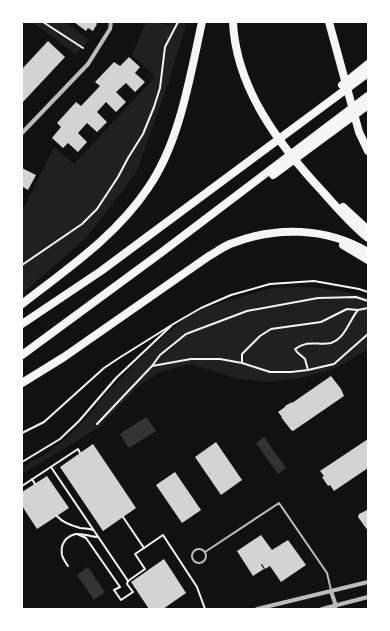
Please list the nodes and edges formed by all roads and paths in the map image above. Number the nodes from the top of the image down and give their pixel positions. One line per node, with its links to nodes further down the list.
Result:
1 (43, 22): 7 (path)
2 (111, 22): 13 (street)
3 (178, 22): 22 (path)
4 (202, 22): 25 (highway)
5 (233, 22): 15 (highway)
6 (329, 22): 14 (highway)
7 (83, 48)
8 (368, 64): 12 (highway)
9 (368, 73): 12 (highway)
10 (368, 96): 16 (highway)
11 (368, 105): 16 (highway)
12 (320, 107): 29 (highway)
13 (22, 133)
14 (368, 152)
15 (305, 173): 17 (highway); 19 (highway)
16 (246, 189): 31 (highway)
17 (368, 230)
18 (330, 236): 20 (highway); 21 (highway); 35 (highway)
19 (368, 238)
20 (368, 252)
21 (368, 260)
22 (22, 265)
23 (368, 292): 28 (path)
24 (368, 301): 33 (path)
25 (22, 304)
26 (368, 308): 27 (path)
27 (358, 310): 32 (path); 34 (path)
28 (175, 323): 37 (path); 39 (path)
29 (22, 324)
30 (368, 334): 34 (path)
31 (22, 355)
32 (242, 363): 33 (path); 34 (path)
33 (152, 366): 36 (path)
34 (308, 370)
35 (22, 383)
36 (97, 424)
37 (22, 433)
38 (80, 453): 40 (path)
39 (22, 462)
40 (51, 467): 41 (path); 46 (path)
41 (32, 479): 42 (path); 43 (path)
42 (35, 484)
43 (22, 486)
44 (57, 516): 46 (path)
45 (123, 517): 49 (path)
46 (95, 531): 48 (path)
47 (77, 534): 48 (path); 51 (path); 52 (path)
48 (98, 537): 52 (path)
49 (144, 548): 52 (path); 57 (path)
50 (205, 552): 50 (lane); 54 (lane)
51 (68, 566)
52 (128, 581)
53 (368, 582): 54 (street)
54 (332, 591): 56 (street); 58 (street)
55 (368, 597): 56 (street)
56 (336, 606): 59 (street)
57 (205, 609)
58 (257, 609)
59 (322, 609)

